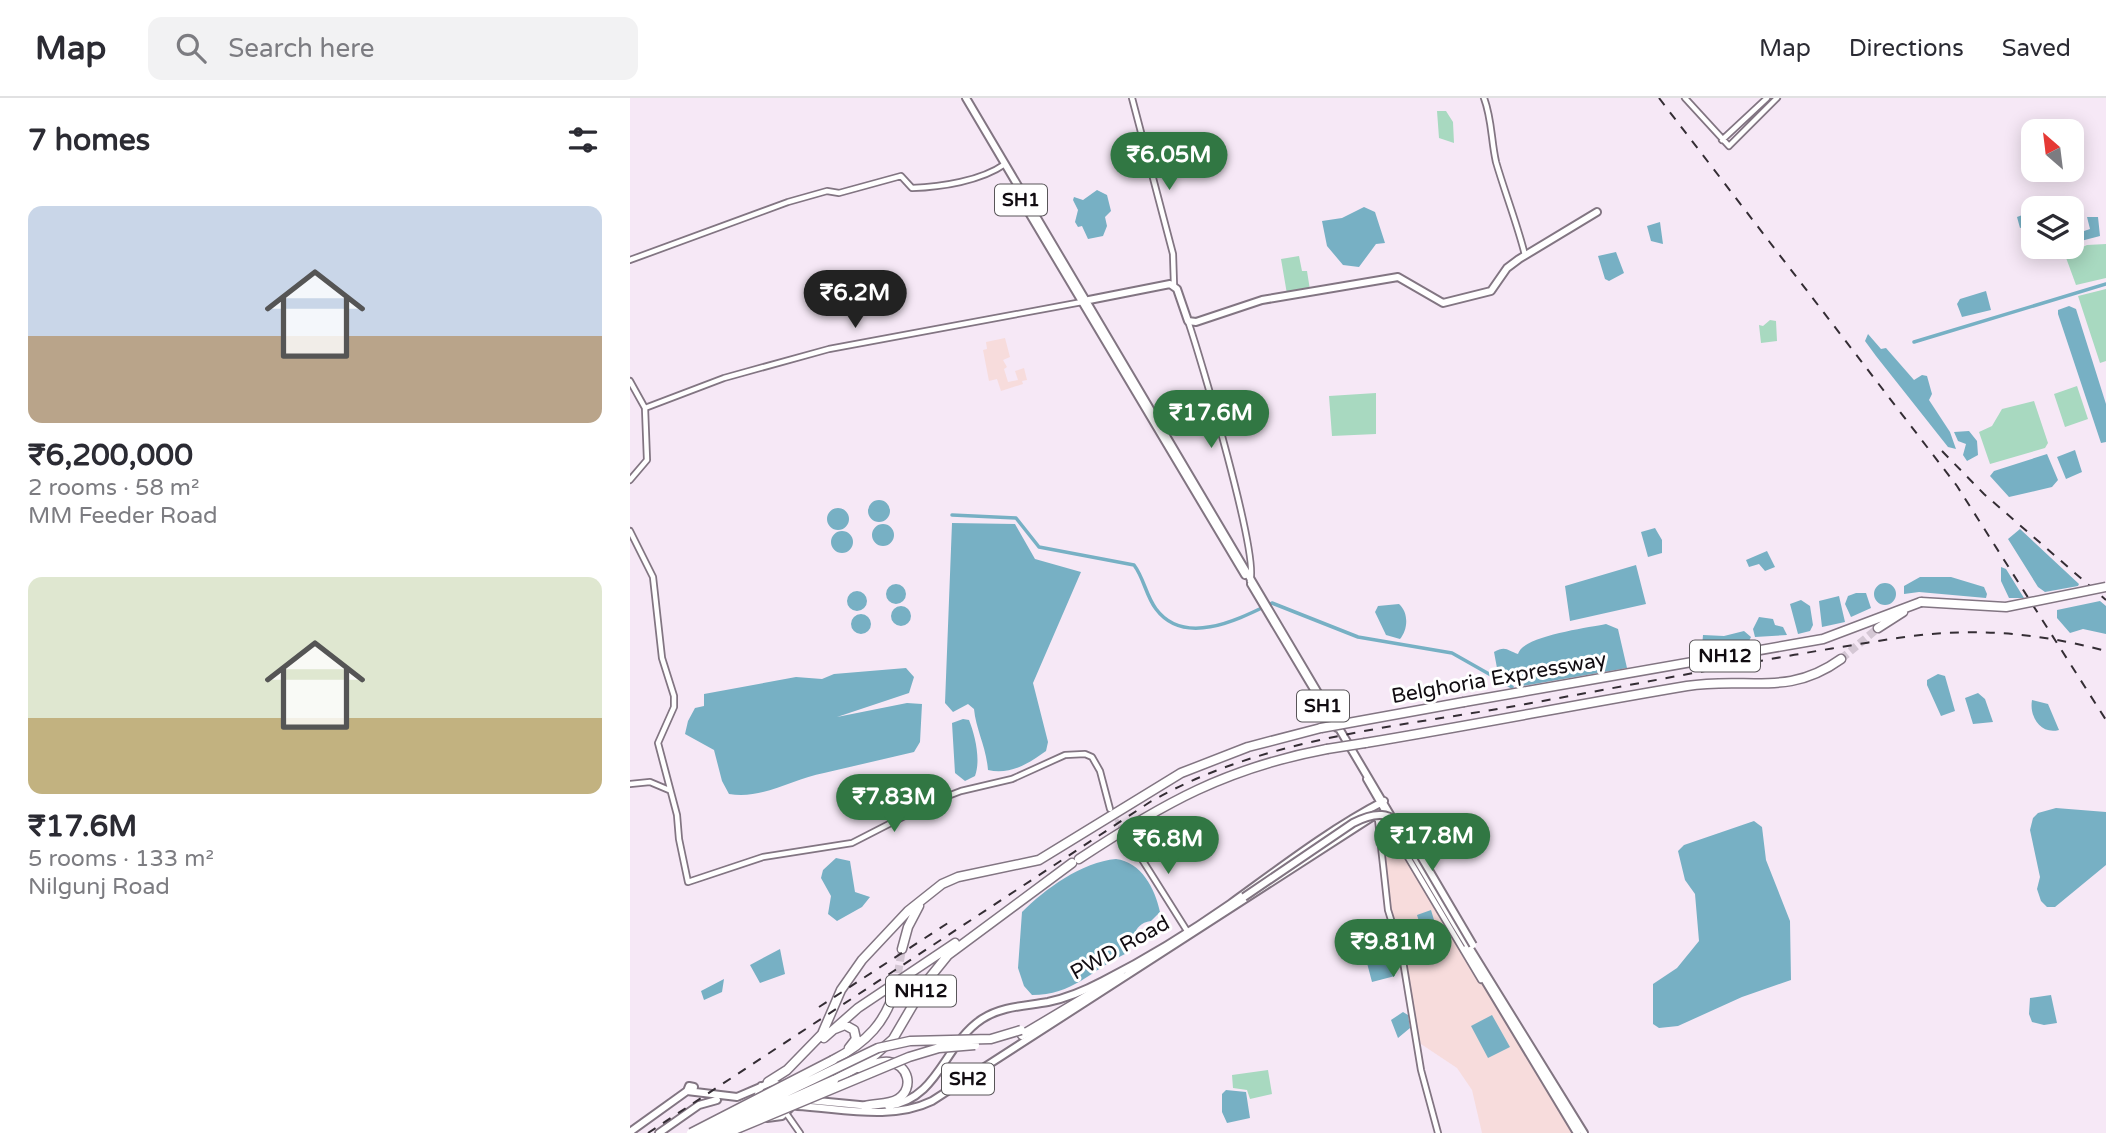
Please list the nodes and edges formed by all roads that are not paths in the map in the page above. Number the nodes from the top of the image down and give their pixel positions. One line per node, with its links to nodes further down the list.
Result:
1 (964, 98): 8 (main road, SH1)
2 (1132, 98): 12 (street)
3 (1484, 98): 10 (street)
4 (1685, 98): 7 (street)
5 (1767, 98): 7 (street)
6 (1777, 98): 7 (street)
7 (1722, 141)
8 (1004, 166): 11 (street); 13 (main road, SH1)
9 (1594, 215): 10 (main road)
10 (1525, 255): 14 (main road)
11 (630, 260)
12 (1174, 285): 13 (main road); 14 (main road)
13 (1084, 300): 16 (street); 19 (main road, SH1)
14 (1188, 321): 19 (street)
15 (630, 381): 16 (street)
16 (645, 408): 17 (street)
17 (630, 480)
18 (630, 531): 25 (street)
19 (1251, 580): 26 (main road, SH1)
20 (2106, 590): 21 (highway, Belghoria Expressway / NH12, bridge)
21 (1922, 604): 22 (highway, Belghoria Expressway / NH12); 30 (highway, Belghoria Expressway / NH12, bridge)
22 (1878, 628)
23 (1841, 659): 32 (highway, Belghoria Expressway / NH12, bridge)
24 (630, 784): 25 (street)
25 (669, 791): 27 (street)
26 (1385, 806): 28 (main road, PWD Road / SH2); 31 (main road, PWD Road / SH2); 35 (main road, SH1); 39 (main road, SH1)
27 (1110, 809)
28 (1374, 819): 33 (main road, PWD Road / SH2); 39 (street); 60 (street)
29 (1126, 834): 33 (street)
30 (927, 896): 34 (highway, NH12); 44 (highway)
31 (1227, 906): 33 (main road, PWD Road / SH2); 35 (main road, bridge)
32 (1004, 911): 41 (highway); 43 (highway, NH12)
33 (1188, 934): 36 (main road, PWD Road / SH2); 37 (main road, PWD Road / SH2)
34 (902, 949)
35 (1481, 965): 62 (main road, SH1)
36 (1121, 976): 40 (highway); 47 (main road, PWD Road / SH2)
37 (1102, 982): 40 (highway); 49 (main road, PWD Road / SH2)
38 (896, 985): 42 (highway, NH12)
39 (1495, 997): 61 (main road, SH1)
40 (1022, 1033): 56 (highway, bridge); 58 (highway, bridge)
41 (825, 1036): 42 (highway); 45 (highway)
42 (832, 1060): 55 (highway, NH12, bridge)
43 (834, 1080): 49 (highway); 57 (highway, NH12, bridge)
44 (764, 1084): 45 (main road); 46 (main road); 48 (main road)
45 (783, 1084): 47 (main road)
46 (711, 1098): 48 (main road); 53 (main road); 54 (main road)
47 (791, 1102): 49 (main road, PWD Road / SH2); 50 (main road)
48 (755, 1106): 51 (main road)
49 (865, 1106)
50 (786, 1113): 51 (main road); 52 (street)
51 (778, 1118): 52 (street)
52 (793, 1125): 59 (street)
53 (630, 1132)
54 (659, 1133)
55 (691, 1133)
56 (702, 1133)
57 (714, 1133)
58 (727, 1133)
59 (800, 1133)
60 (1438, 1133)
61 (1577, 1133)
62 (1584, 1133)

